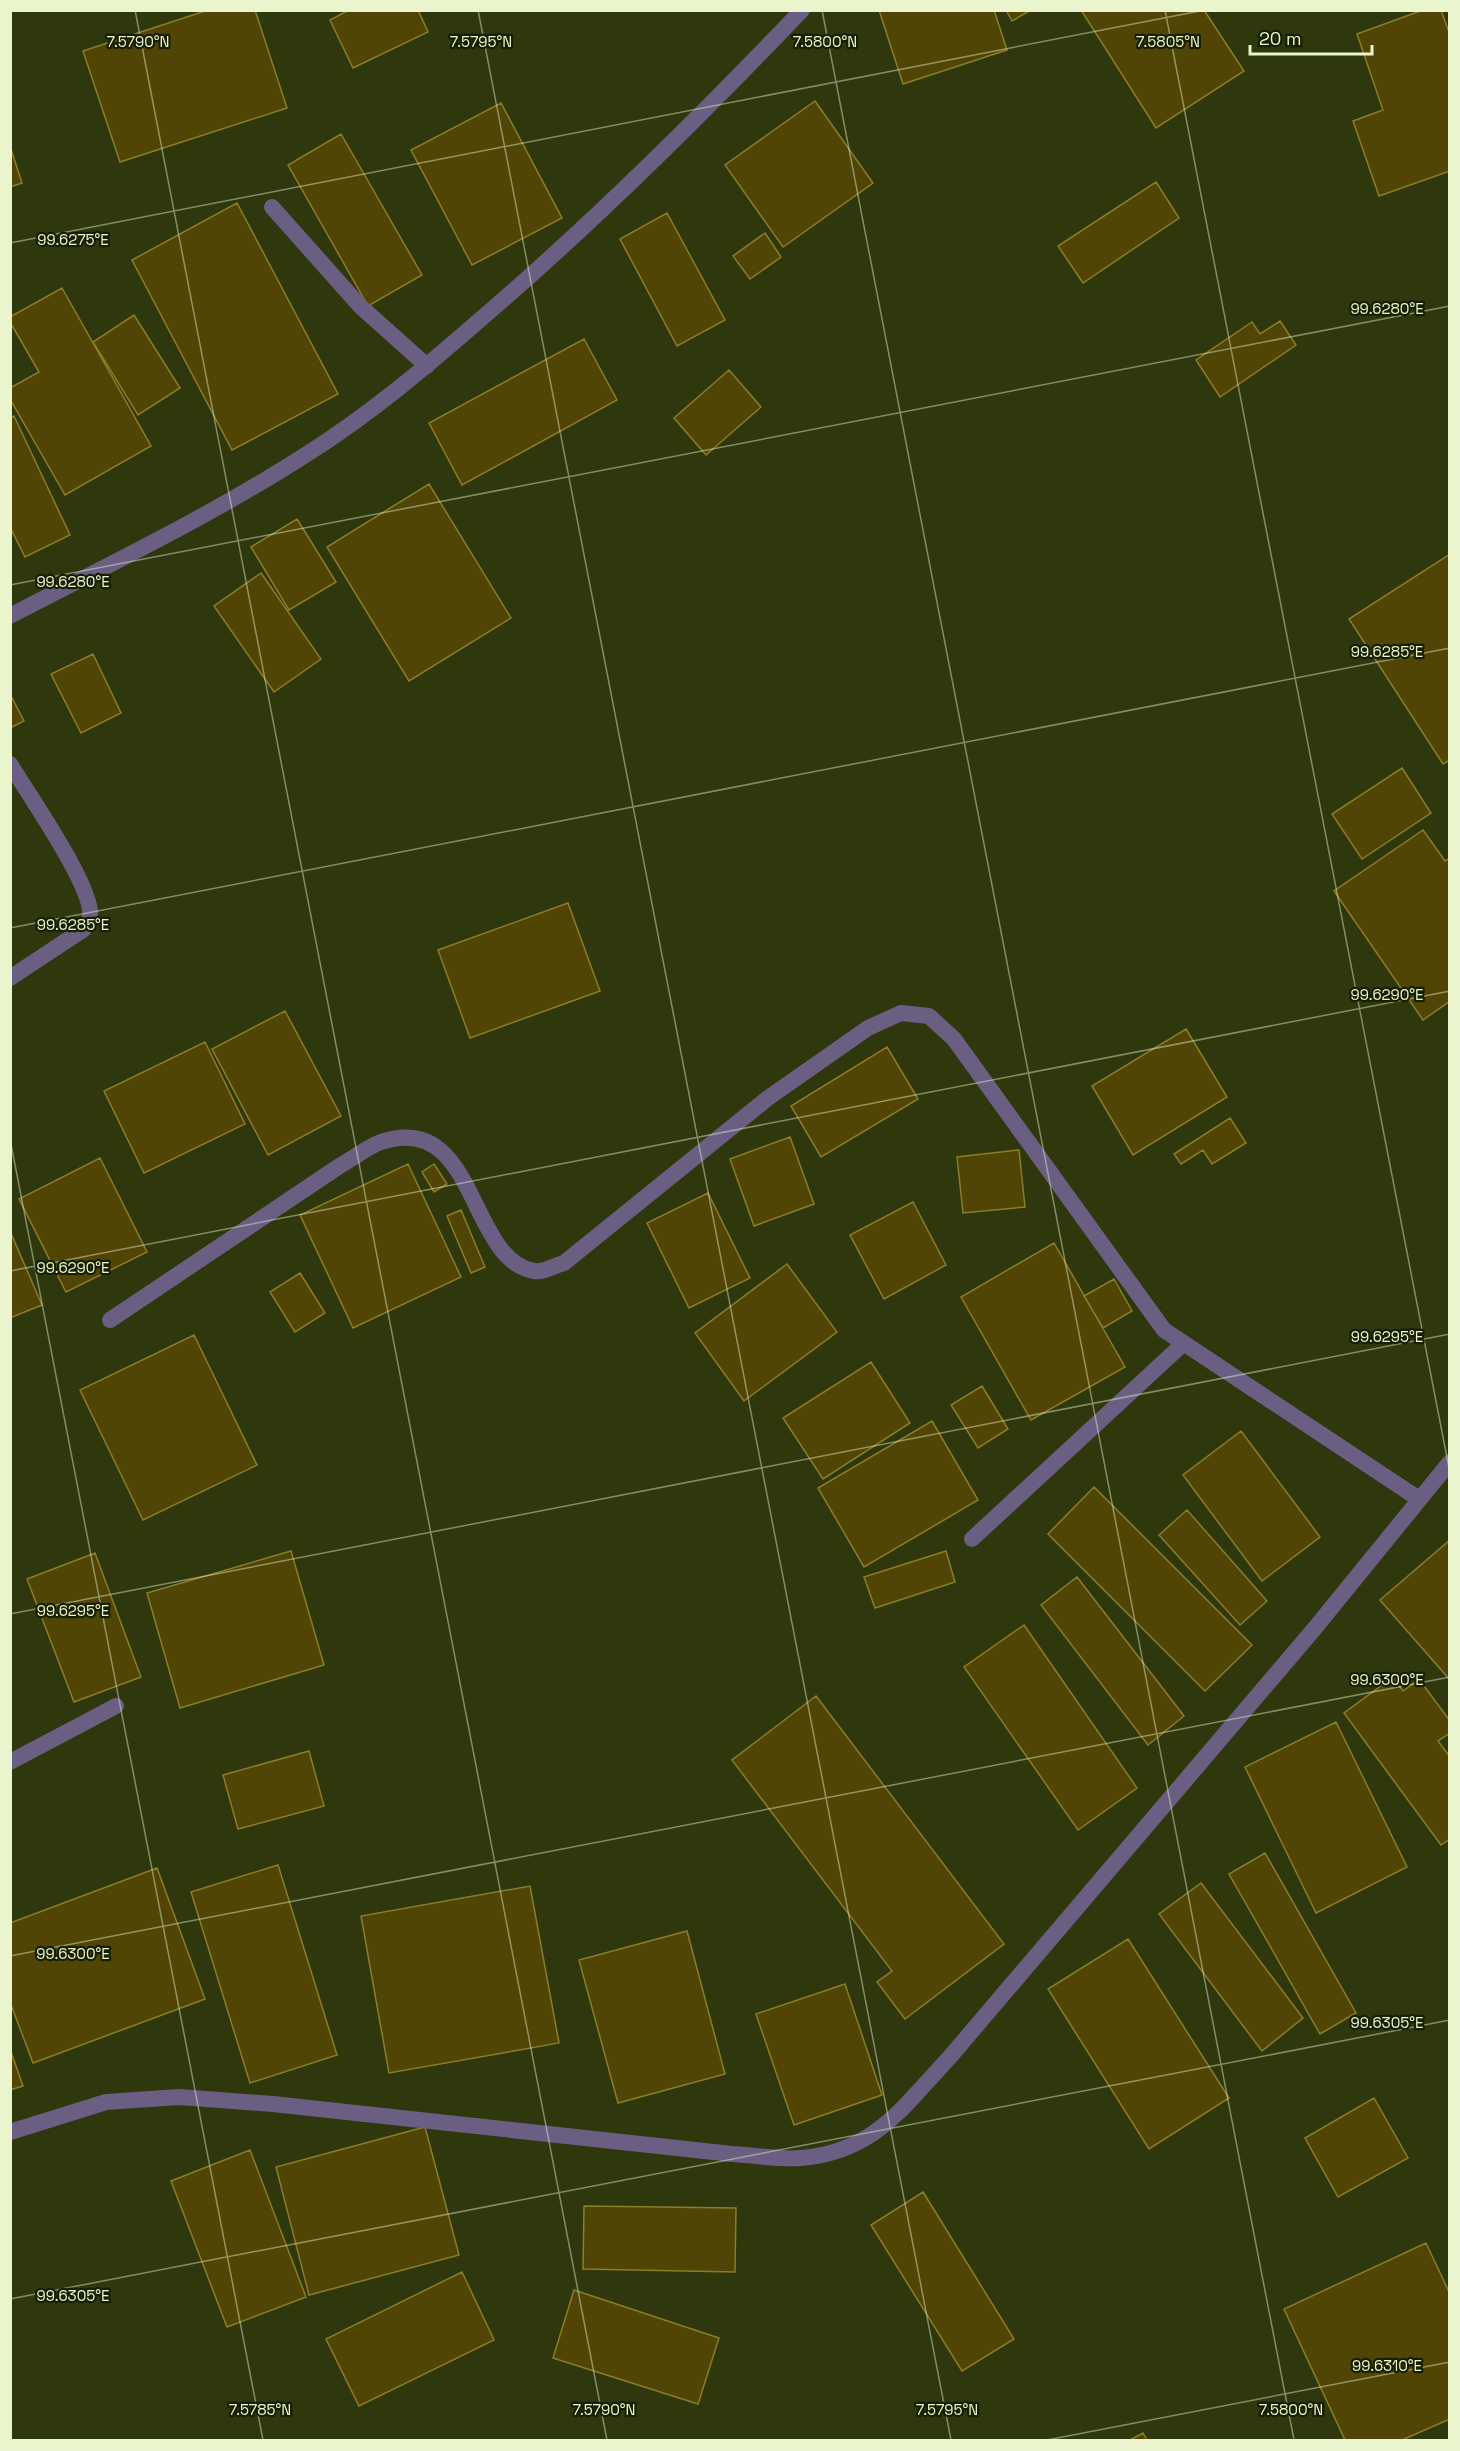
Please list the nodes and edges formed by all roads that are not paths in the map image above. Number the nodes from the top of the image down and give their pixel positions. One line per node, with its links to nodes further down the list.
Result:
1 (802, 10): 3 (street)
2 (272, 207): 3 (street)
3 (427, 366): 4 (street)
4 (10, 616)
5 (10, 764): 6 (street)
6 (10, 978)
7 (110, 1320): 8 (street)
8 (1184, 1343): 10 (street); 11 (street)
9 (1449, 1462): 10 (street)
10 (1419, 1499): 14 (street)
11 (972, 1539)
12 (116, 1706): 13 (street)
13 (10, 1762)
14 (10, 2132)

